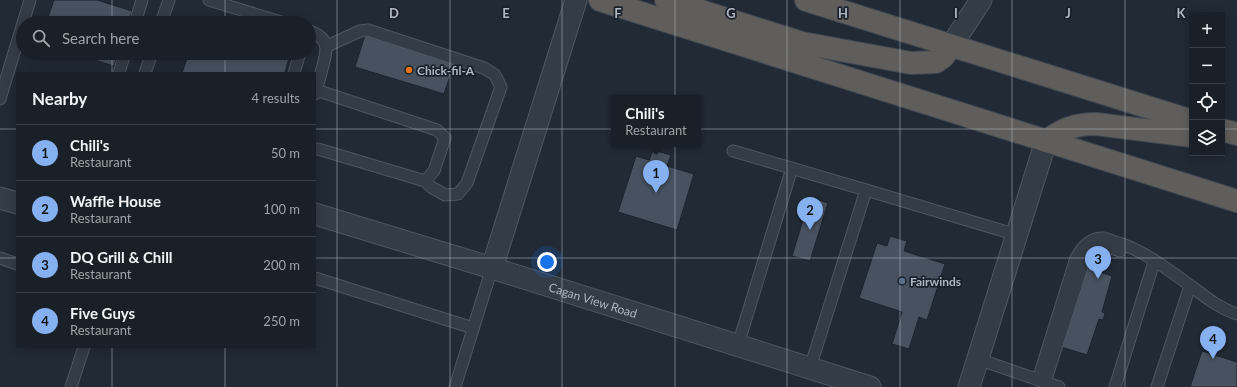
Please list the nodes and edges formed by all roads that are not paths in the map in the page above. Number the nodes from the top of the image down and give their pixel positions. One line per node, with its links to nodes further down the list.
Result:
1 (30, 0): 10 (lane)
2 (142, 0): 11 (lane)
3 (169, 0): 12 (lane)
4 (209, 0): 13 (lane)
5 (576, 0): 47 (street)
6 (600, 0): 32 (highway)
7 (666, 0): 16 (highway)
8 (806, 0): 16 (highway)
9 (981, 0): 16 (street)
10 (26, 16)
11 (136, 16)
12 (163, 16)
13 (261, 16)
14 (316, 34): 15 (lane)
15 (327, 46): 25 (lane); 37 (lane)
16 (951, 46): 27 (highway)
17 (16, 58): 24 (lane)
18 (123, 60): 21 (lane)
19 (150, 60): 22 (lane)
20 (298, 60): 23 (lane)
21 (119, 72)
22 (145, 72)
23 (294, 72)
24 (12, 75): 26 (lane)
25 (316, 92): 37 (lane)
26 (0, 99)
27 (1189, 120)
28 (1225, 131): 29 (highway)
29 (1237, 134)
30 (1189, 136): 32 (highway)
31 (1225, 140): 33 (highway)
32 (1046, 141): 40 (highway); 43 (street)
33 (1237, 142)
34 (316, 149): 37 (lane)
35 (733, 151): 36 (lane)
36 (792, 168): 38 (lane); 52 (lane)
37 (425, 181)
38 (866, 190): 43 (lane); 55 (lane)
39 (0, 198): 41 (street)
40 (1237, 200)
41 (16, 203)
42 (316, 214): 47 (street, Cagan View Road)
43 (1017, 235): 54 (street)
44 (0, 258): 46 (lane)
45 (1154, 262): 49 (lane); 56 (lane); 62 (lane)
46 (16, 264)
47 (492, 268): 51 (lane); 52 (street, Cagan View Road)
48 (316, 278): 51 (lane)
49 (1190, 286): 50 (lane); 63 (lane)
50 (1237, 314)
51 (473, 328): 58 (lane)
52 (738, 345): 55 (street, Cagan View Road)
53 (84, 348): 57 (lane)
54 (978, 359): 56 (lane); 60 (street)
55 (810, 368): 59 (street, Cagan View Road)
56 (1042, 381): 61 (lane)
57 (71, 387)
58 (454, 387)
59 (870, 387)
60 (969, 387)
61 (1059, 387)
62 (1115, 387)
63 (1156, 387)

